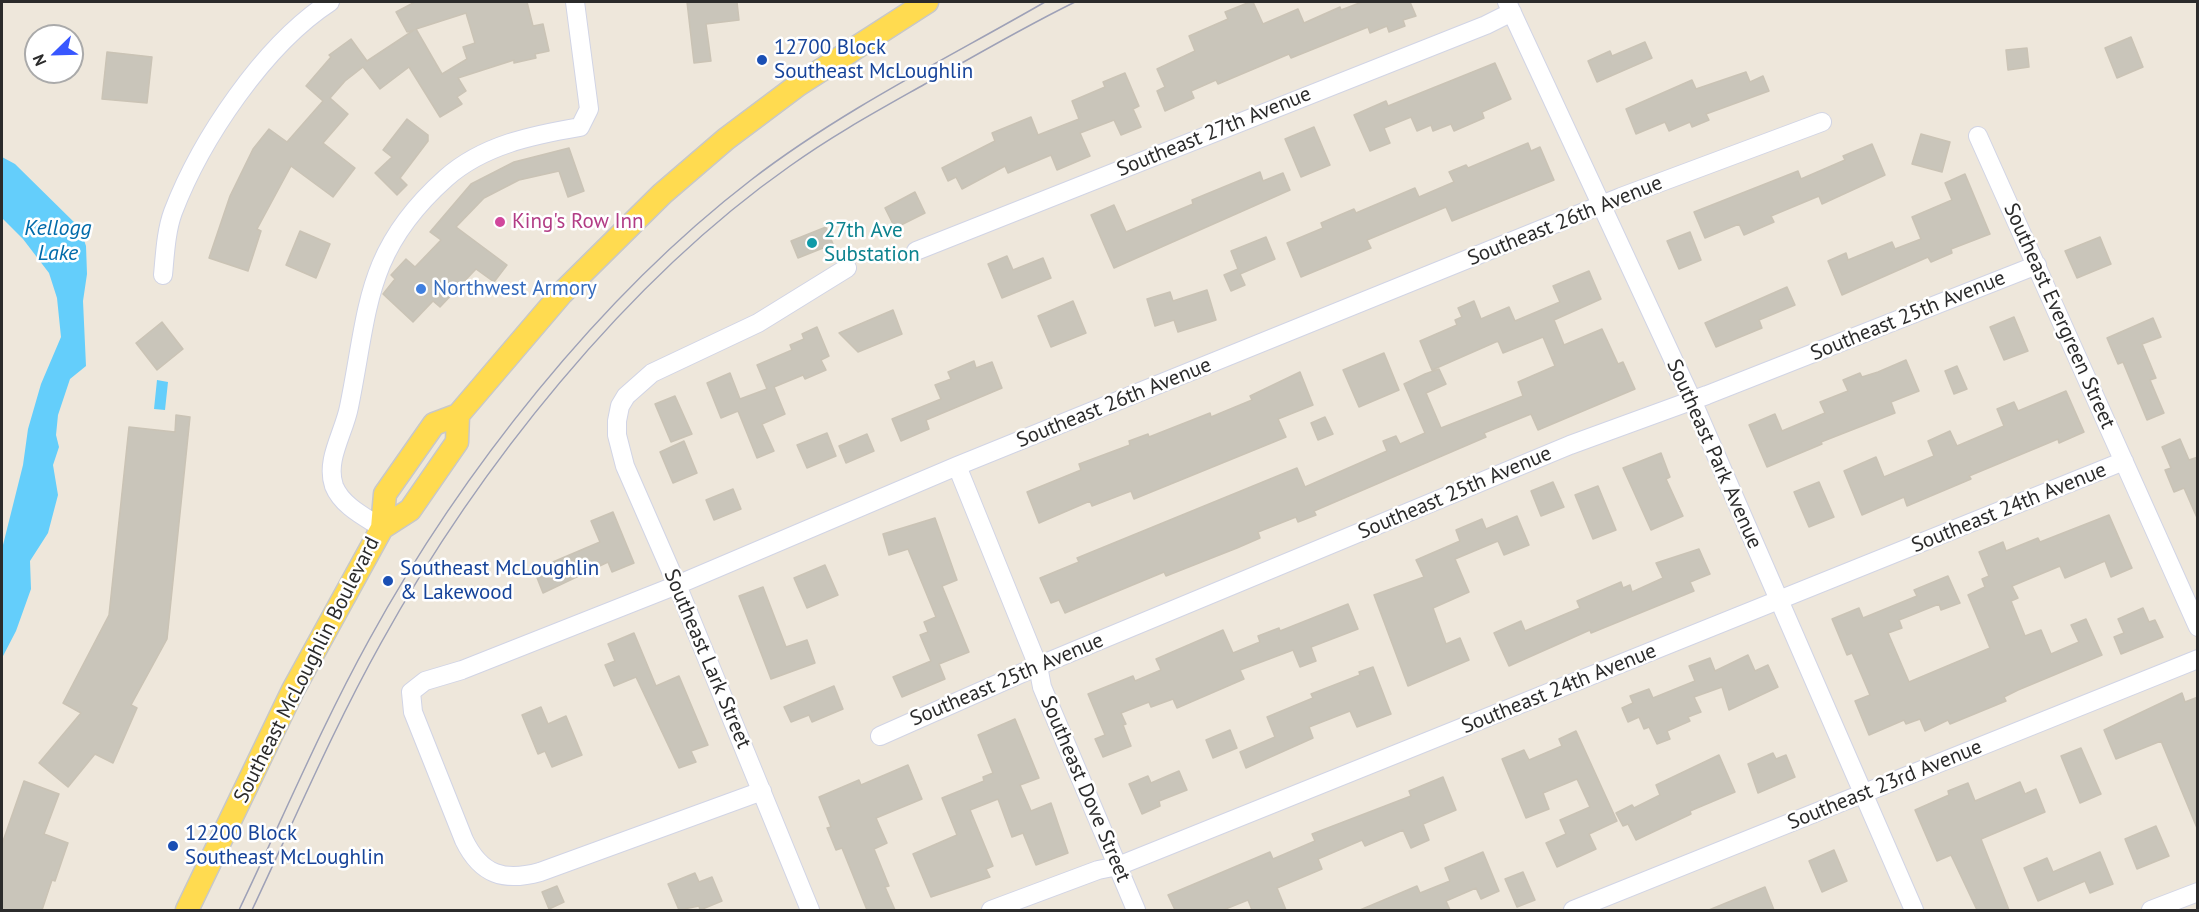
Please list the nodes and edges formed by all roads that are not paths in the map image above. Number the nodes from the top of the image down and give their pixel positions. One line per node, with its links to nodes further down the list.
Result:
1 (330, 2): 11 (street)
2 (575, 2): 15 (street)
3 (927, 2): 15 (main road, Southeast McLoughlin Boulevard)
4 (1510, 7): 7 (street, Southeast Park Avenue); 8 (street, Southeast 27th Avenue)
5 (1822, 122): 7 (street, Southeast 26th Avenue)
6 (1978, 136): 9 (street, Southeast Evergreen Street)
7 (1602, 205): 12 (street, Southeast Park Avenue); 14 (street, Southeast 26th Avenue)
8 (916, 251)
9 (2037, 265): 12 (street, Southeast 25th Avenue); 13 (street, Southeast Evergreen Street)
10 (847, 268): 16 (street, Southeast Lark Street)
11 (163, 275)
12 (1692, 400): 17 (street, Southeast Park Avenue); 20 (street, Southeast 25th Avenue)
13 (2124, 461): 17 (street, Southeast 24th Avenue); 18 (street, Southeast Evergreen Street)
14 (957, 466): 16 (street, Southeast 26th Avenue); 20 (street, Southeast Dove Street)
15 (382, 528): 26 (main road, Southeast McLoughlin Boulevard)
16 (677, 585): 22 (street, Southeast Lark Street); 22 (street, Southeast 26th Avenue)
17 (1778, 601): 23 (street, Southeast Park Avenue); 24 (street, Southeast 24th Avenue)
18 (2198, 627)
19 (2198, 659): 23 (street, Southeast 23rd Avenue)
20 (1038, 666): 21 (street, Southeast 25th Avenue); 24 (street, Southeast Dove Street)
21 (880, 736)
22 (762, 791): 27 (street, Southeast Lark Street)
23 (1863, 794): 30 (street, Southeast 23rd Avenue); 31 (street, Southeast Park Avenue)
24 (1118, 866): 28 (street, Southeast 24th Avenue); 29 (street, Southeast Dove Street)
25 (2198, 892): 32 (street)
26 (187, 910)
27 (810, 910)
28 (992, 910)
29 (1136, 910)
30 (1573, 910)
31 (1914, 910)
32 (2151, 910)

